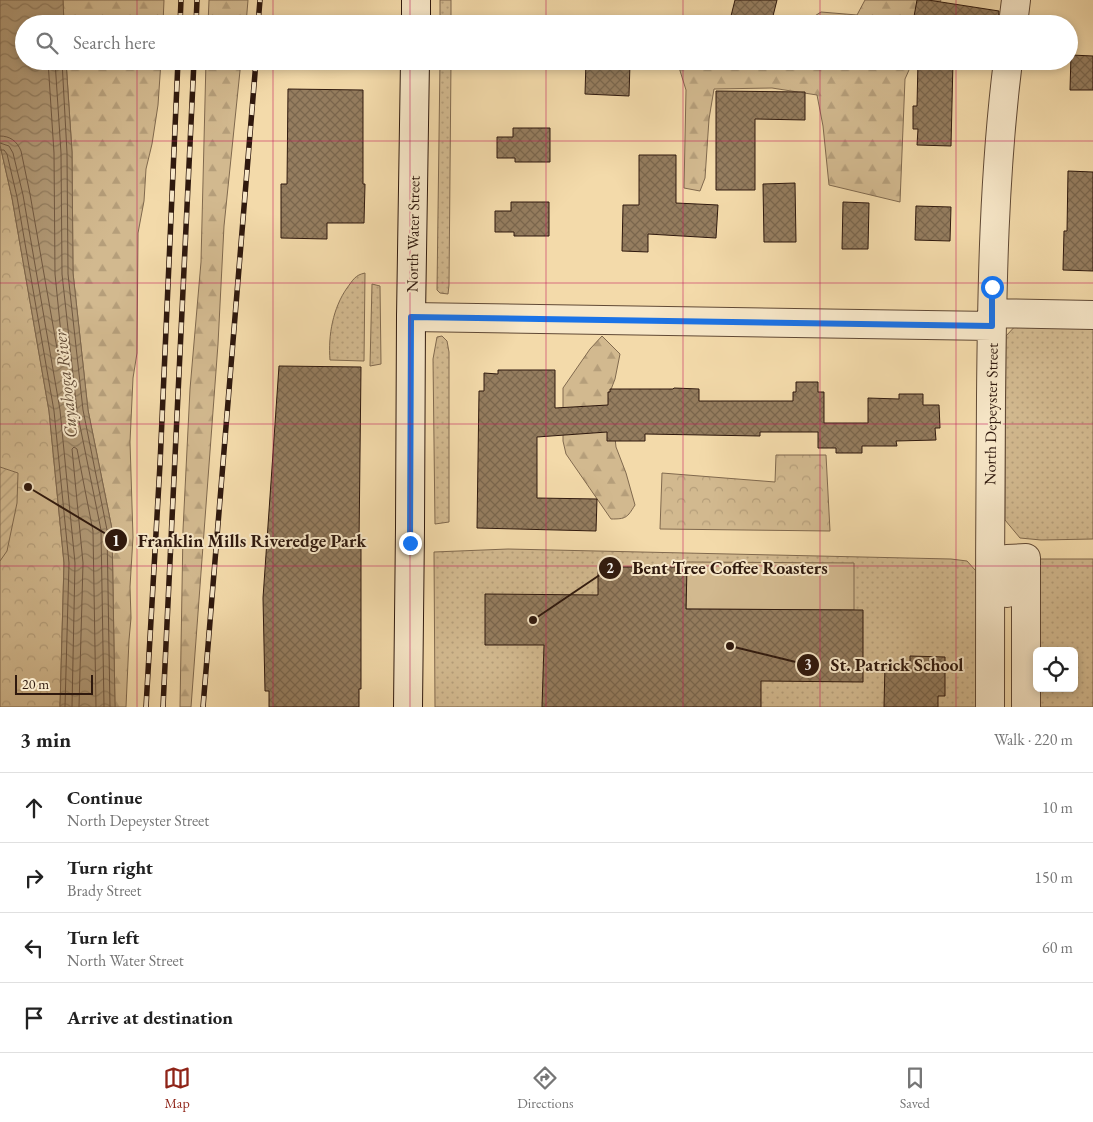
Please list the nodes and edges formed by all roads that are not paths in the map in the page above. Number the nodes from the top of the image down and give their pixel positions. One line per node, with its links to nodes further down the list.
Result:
1 (416, 0): 3 (street)
2 (1016, 0): 4 (street)
3 (416, 15)
4 (1014, 15)
5 (415, 70): 8 (street, North Water Street)
6 (1007, 70): 9 (street, North Depeyster Street)
7 (1093, 315): 9 (street)
8 (411, 317): 9 (street); 10 (street, North Water Street)
9 (992, 319): 11 (street, North Depeyster Street)
10 (408, 707)
11 (990, 707)
12 (1005, 707): 13 (street)
13 (1026, 707)

